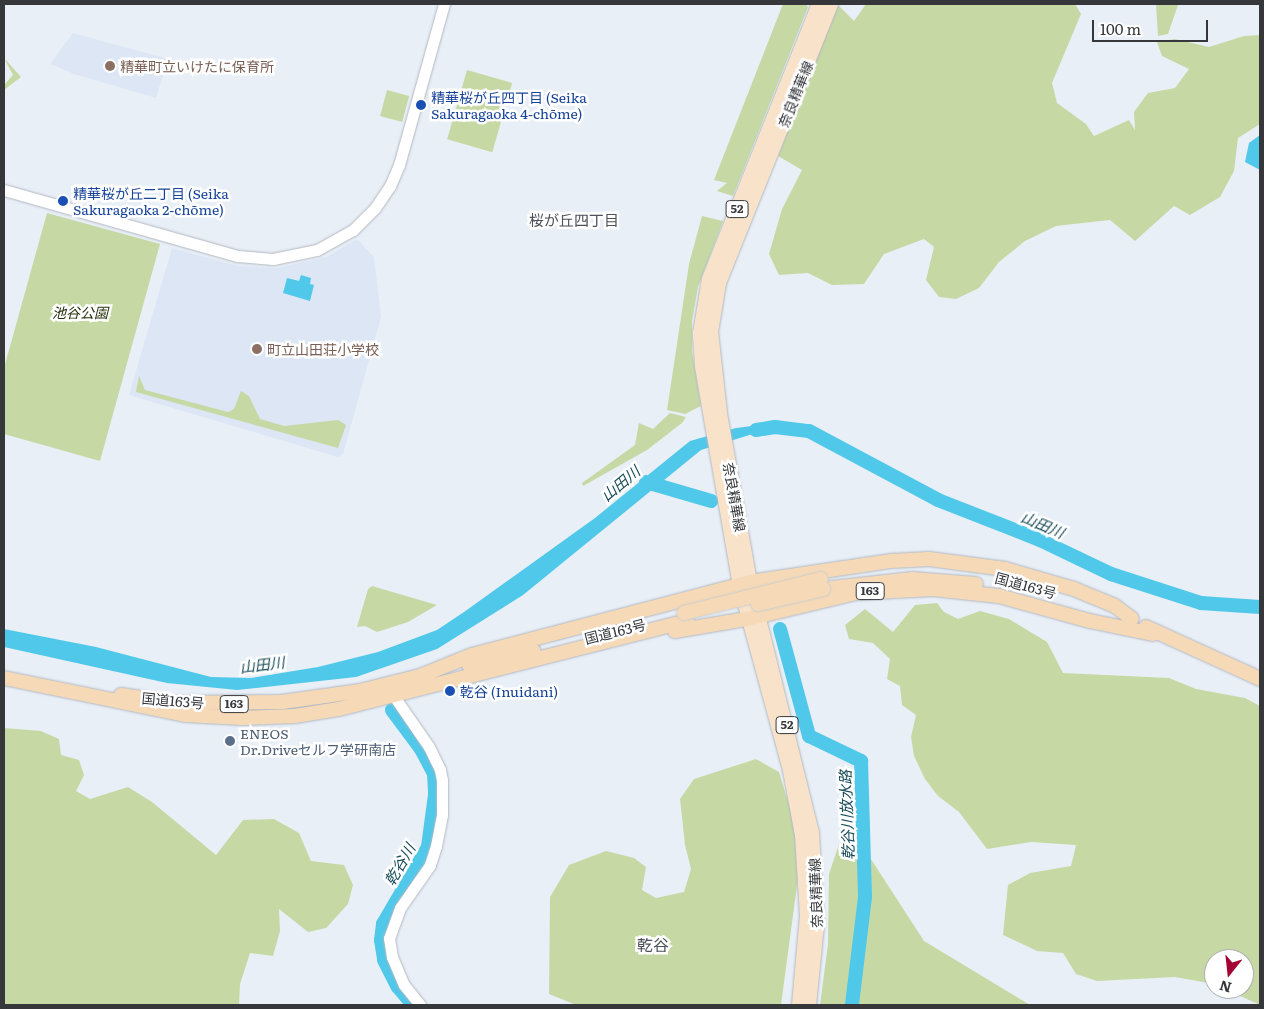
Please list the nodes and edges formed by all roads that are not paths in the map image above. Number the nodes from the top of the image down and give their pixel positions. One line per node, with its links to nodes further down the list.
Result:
1 (444, 4): 4 (street)
2 (819, 4): 5 (main road, 奈良精華線 / 52)
3 (831, 4): 5 (main road, 奈良精華線 / 52)
4 (4, 190)
5 (717, 421): 6 (main road, 奈良精華線 / 52)
6 (745, 584): 9 (main road, 奈良精華線 / 52); 10 (highway); 14 (highway)
7 (822, 584): 8 (highway, 国道163号 / 163, bridge); 10 (highway, 国道163号 / 163); 11 (highway, 国道163号 / 163)
8 (685, 617): 13 (highway, 国道163号 / 163); 14 (highway, 国道163号 / 163)
9 (753, 617): 11 (highway, 163); 13 (highway, 163); 19 (main road, 奈良精華線 / 52); 20 (main road, 奈良精華線 / 52)
10 (1132, 619): 12 (highway, 国道163号 / 163)
11 (1153, 634): 12 (highway, 国道163号 / 163)
12 (1174, 640): 16 (highway, 国道163号 / 163)
13 (589, 646): 17 (highway, 国道163号 / 163)
14 (420, 676): 17 (highway, 国道163号 / 163)
15 (4, 678): 17 (highway, 国道163号 / 163)
16 (1260, 679)
17 (390, 689): 18 (street)
18 (420, 1005)
19 (799, 1005)
20 (809, 1005)

